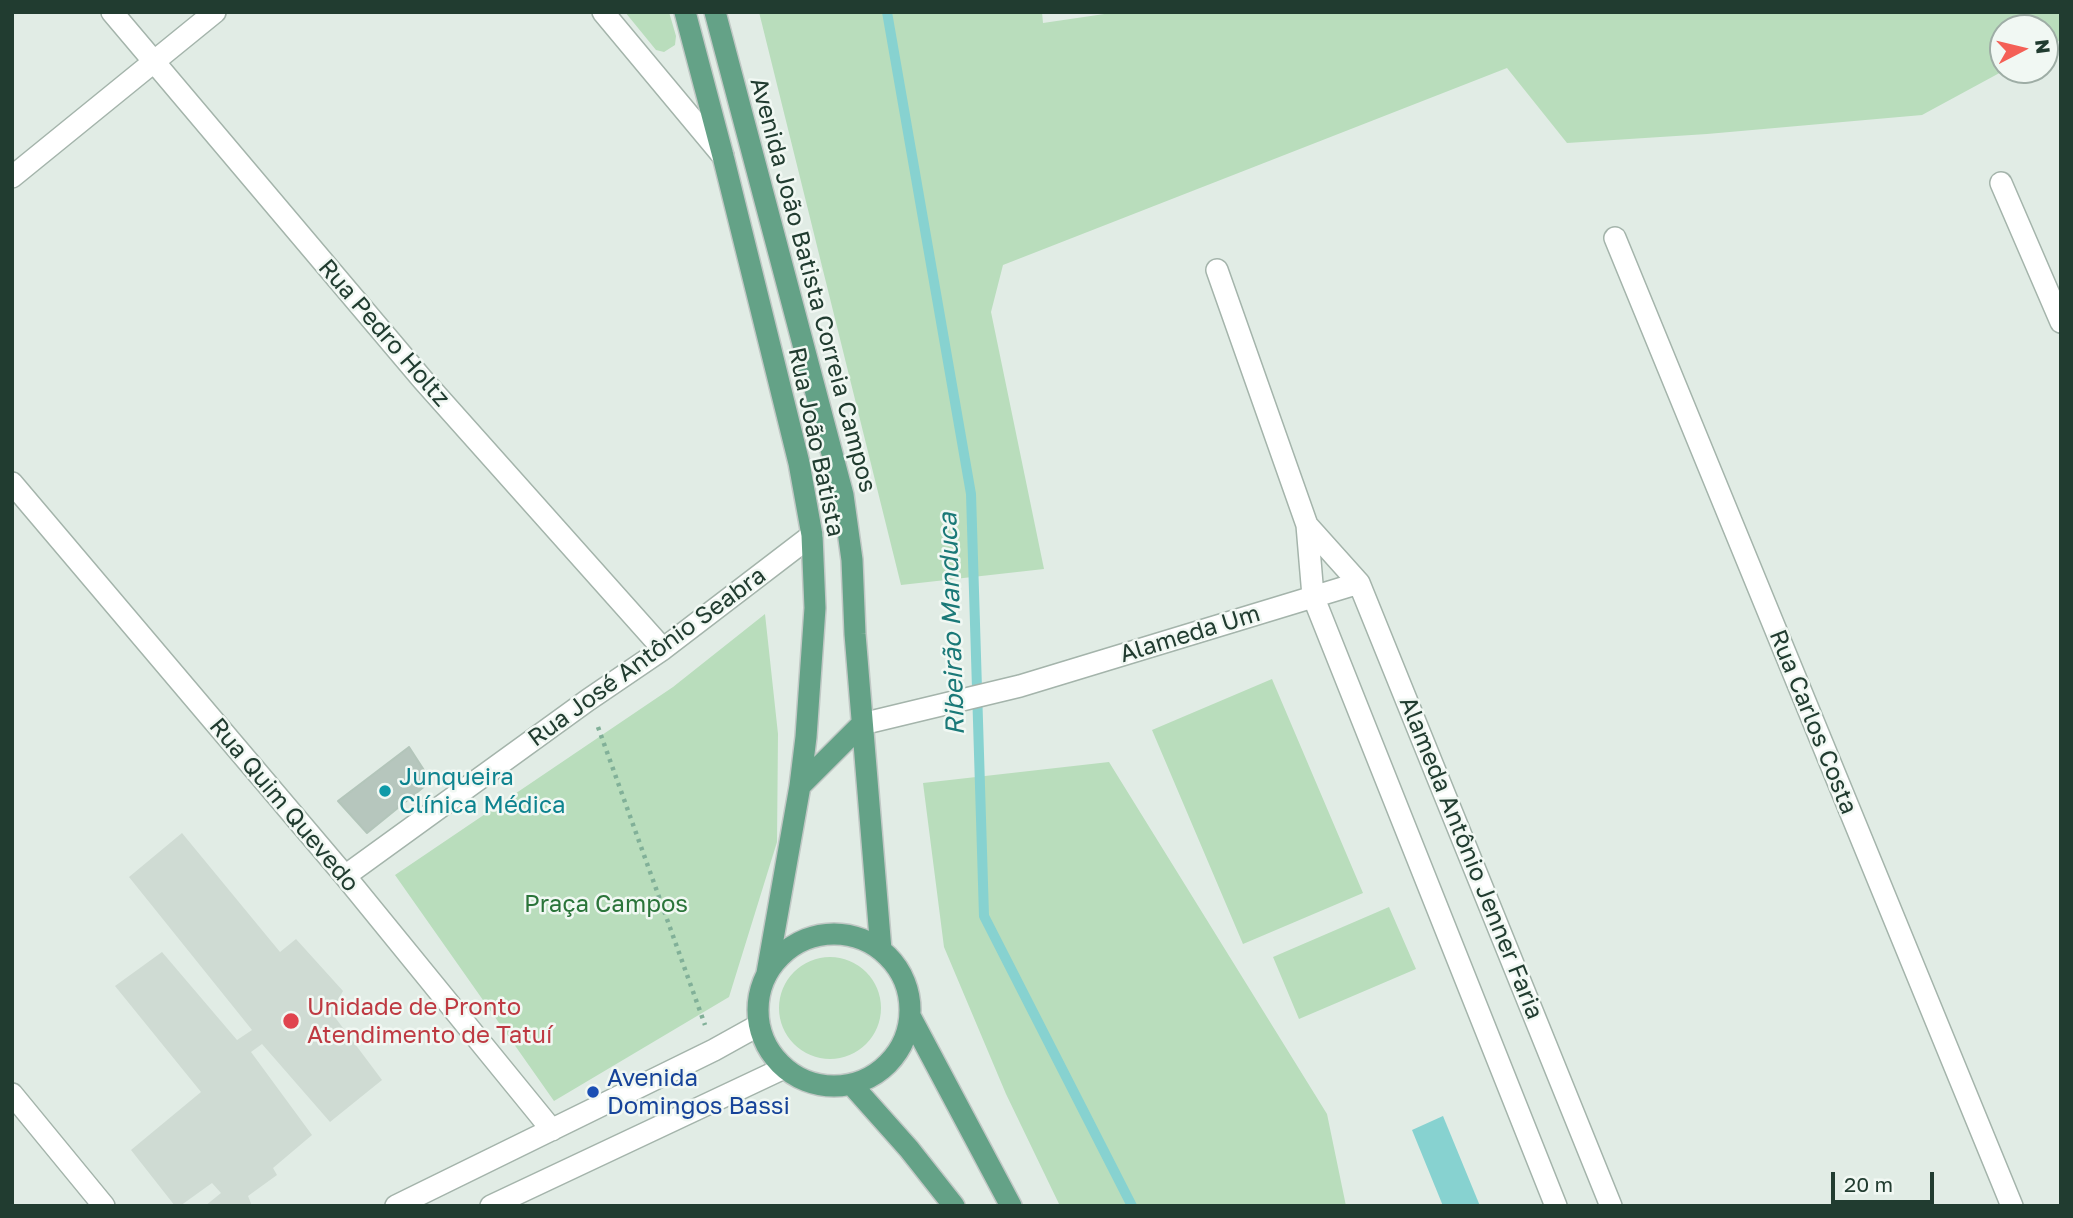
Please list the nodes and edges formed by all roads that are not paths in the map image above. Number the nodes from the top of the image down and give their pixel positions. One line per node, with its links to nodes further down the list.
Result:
1 (112, 12): 6 (street, Rua Pedro Holtz)
2 (215, 12): 6 (street)
3 (603, 12): 7 (street)
4 (685, 12): 7 (main road, Rua João Batista)
5 (715, 12): 19 (main road, Avenida João Batista Correia Campos)
6 (152, 62): 8 (street); 18 (street, Rua Pedro Holtz)
7 (723, 156): 15 (main road, Rua João Batista)
8 (12, 177)
9 (2001, 183): 12 (street)
10 (1615, 238): 37 (street, Rua Carlos Costa)
11 (1217, 270): 14 (street, Alameda Antônio Jenner Faria)
12 (2061, 322)
13 (12, 483): 21 (street, Rua Quim Quevedo)
14 (1307, 525): 16 (street, Alameda Antônio Jenner Faria); 17 (street, Alameda Antônio Jenner Faria)
15 (812, 535): 18 (street, Rua José Antônio Seabra); 20 (main road, Rua João Batista)
16 (1359, 583): 17 (street, Alameda Um); 36 (street, Alameda Antônio Jenner Faria)
17 (1313, 596): 19 (street, Alameda Um); 35 (street, Alameda Antônio Jenner Faria)
18 (663, 649): 21 (street, Rua José Antônio Seabra)
19 (862, 724): 20 (main road); 22 (main road, Avenida João Batista Correia Campos)
20 (800, 786): 23 (main road, Rua João Batista)
21 (345, 876): 29 (street, Rua Quim Quevedo)
22 (881, 950): 23 (main road); 24 (main road)
23 (768, 973): 25 (main road)
24 (910, 1016): 27 (main road); 34 (main road)
25 (760, 1025): 26 (main road); 29 (street)
26 (784, 1068): 27 (main road); 32 (street)
27 (852, 1085): 33 (main road)
28 (12, 1094): 30 (street)
29 (552, 1130): 31 (street)
30 (104, 1206)
31 (396, 1206)
32 (491, 1206)
33 (954, 1206)
34 (1011, 1206)
35 (1556, 1206)
36 (1611, 1206)
37 (2012, 1206)

